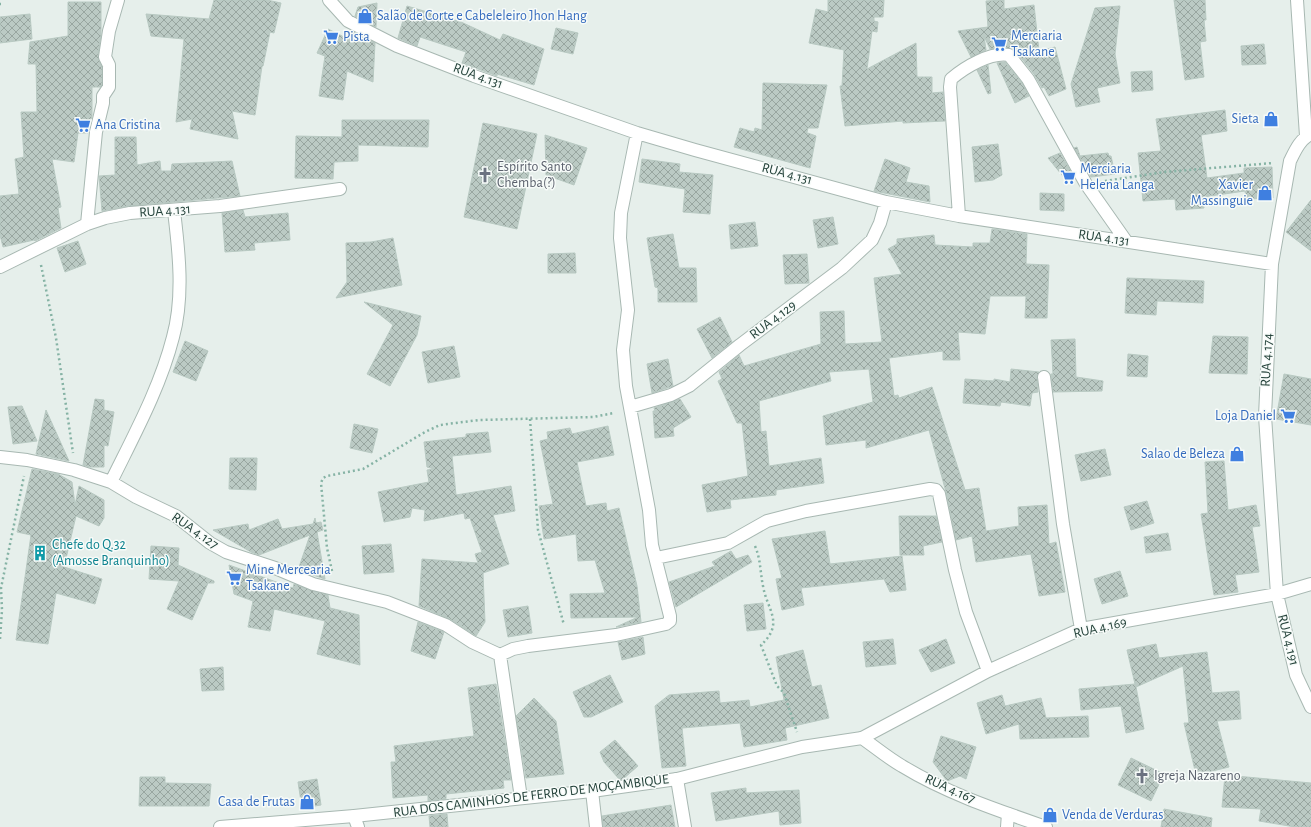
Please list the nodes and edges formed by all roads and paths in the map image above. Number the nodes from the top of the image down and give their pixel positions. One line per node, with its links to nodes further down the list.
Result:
1 (118, 0): 12 (street)
2 (329, 0): 4 (street, RUA 4.131)
3 (1297, 0): 5 (street)
4 (637, 133): 9 (street, RUA 4.131); 18 (street)
5 (1309, 135): 6 (street, RUA 4.174)
6 (1290, 162): 7 (path); 15 (street, RUA 4.174)
7 (1086, 184): 11 (street); 13 (street)
8 (340, 188): 10 (street, RUA 4.131)
9 (886, 202): 11 (street, RUA 4.131); 18 (street, RUA 4.129)
10 (174, 210): 12 (street, RUA 4.131); 23 (street)
11 (959, 216): 13 (street, RUA 4.131)
12 (87, 224): 14 (street, RUA 4.131)
13 (1126, 241): 15 (street, RUA 4.131)
14 (38, 249): 16 (street, RUA 4.131); 22 (path)
15 (1272, 264): 28 (street, RUA 4.174)
16 (0, 267)
17 (1044, 377): 29 (street)
18 (630, 407): 19 (path); 25 (street)
19 (530, 419): 27 (path); 31 (path)
20 (0, 456): 21 (street, RUA 4.127)
21 (27, 460): 22 (street, RUA 4.127); 30 (path)
22 (74, 470): 23 (street, RUA 4.127)
23 (111, 482): 27 (street, RUA 4.127)
24 (749, 532): 25 (street); 33 (street); 36 (path)
25 (656, 558): 31 (street)
26 (1311, 584): 28 (street, RUA 4.169)
27 (336, 591): 32 (street, RUA 4.127)
28 (1277, 594): 29 (street, RUA 4.169); 34 (street, RUA 4.191)
29 (1081, 629): 33 (street, RUA 4.169)
30 (0, 639)
31 (568, 641): 32 (street)
32 (500, 656): 39 (street)
33 (988, 671): 35 (street, RUA 4.169)
34 (1311, 707)
35 (862, 738): 36 (street, RUA DOS CAMINHOS DE FERRO DE MOÇAMBIQUE); 40 (street, RUA 4.167)
36 (802, 748): 37 (street, RUA DOS CAMINHOS DE FERRO DE MOÇAMBIQUE)
37 (677, 779): 38 (street, RUA DOS CAMINHOS DE FERRO DE MOÇAMBIQUE); 44 (street)
38 (592, 791): 39 (street, RUA DOS CAMINHOS DE FERRO DE MOÇAMBIQUE); 43 (street)
39 (521, 798): 41 (street, RUA DOS CAMINHOS DE FERRO DE MOÇAMBIQUE)
40 (1008, 814): 45 (street); 46 (street, RUA 4.167)
41 (356, 821): 42 (street, RUA DOS CAMINHOS DE FERRO DE MOÇAMBIQUE)
42 (220, 827)
43 (596, 827)
44 (685, 827)
45 (1007, 827)
46 (1046, 827)

